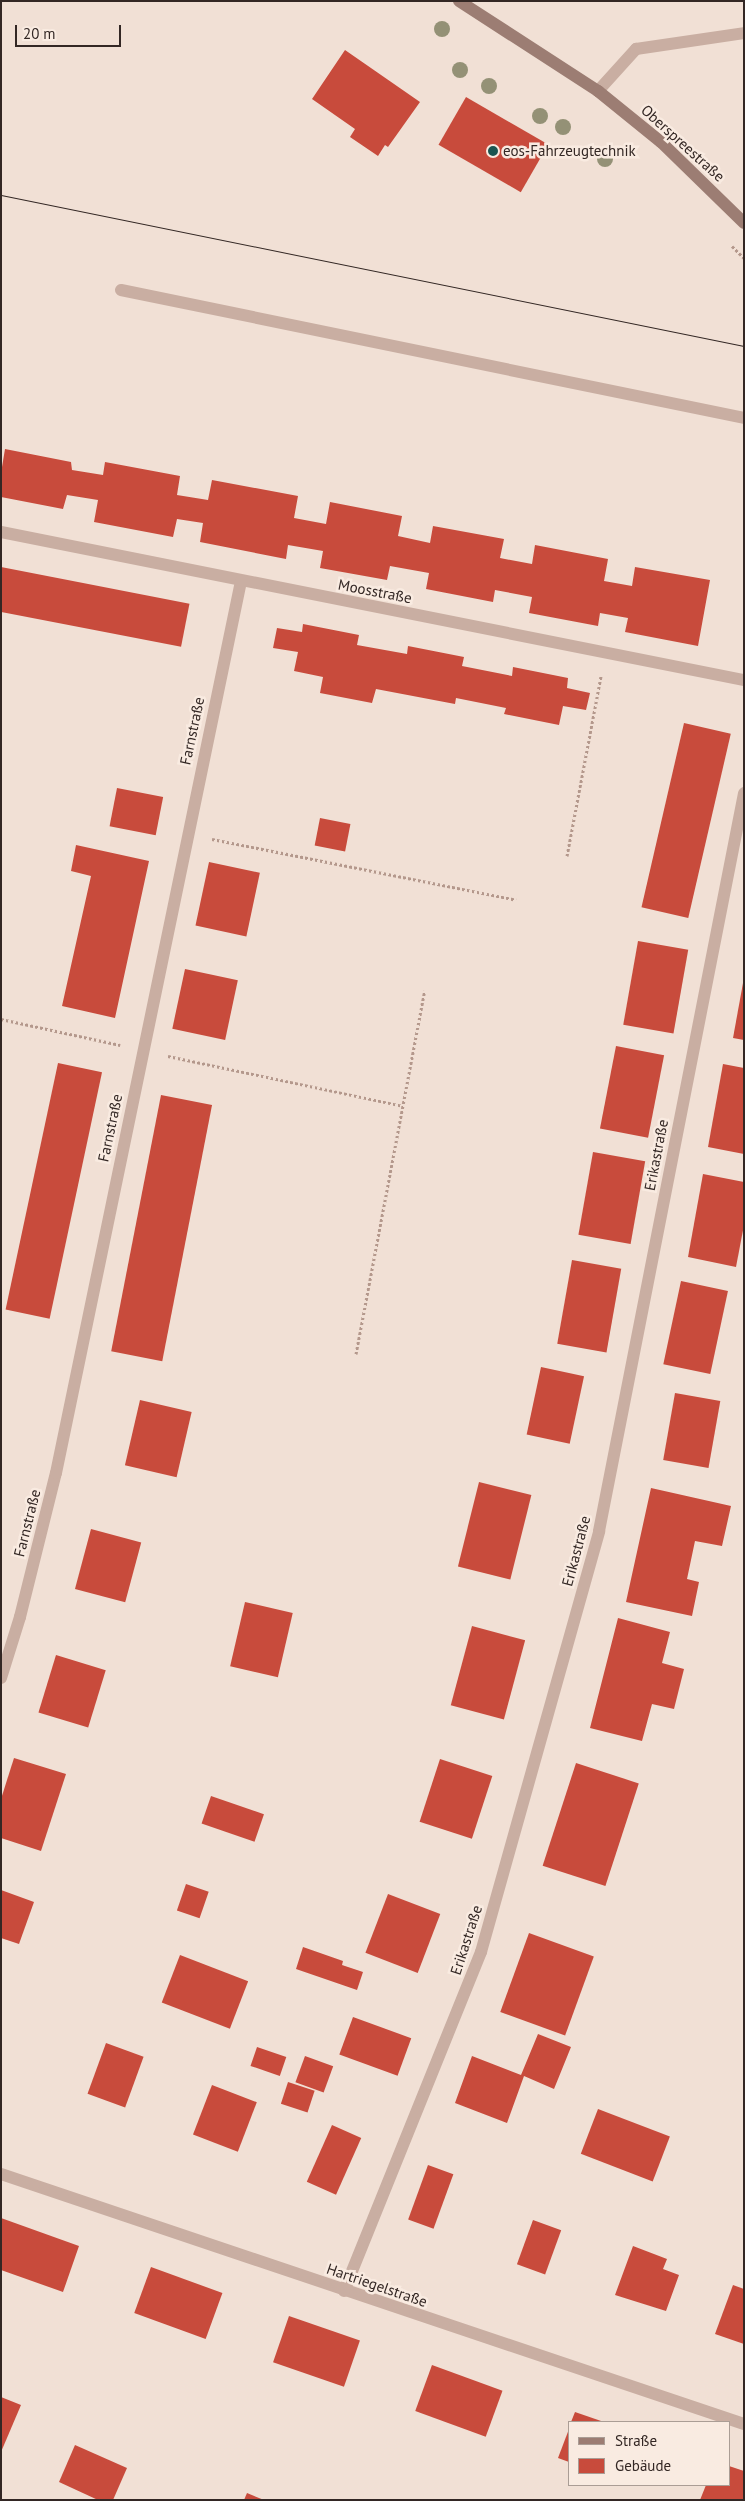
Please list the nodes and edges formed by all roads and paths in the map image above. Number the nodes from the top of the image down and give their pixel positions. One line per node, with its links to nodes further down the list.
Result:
1 (459, 1): 3 (main road, Oberspreestraße)
2 (744, 33): 3 (street)
3 (598, 91): 4 (main road, Oberspreestraße)
4 (744, 223)
5 (121, 290): 6 (street)
6 (744, 418)
7 (1, 532): 8 (street, Moosstraße)
8 (241, 581): 9 (street, Moosstraße); 12 (street, Farnstraße)
9 (606, 653): 10 (street, Moosstraße); 13 (path)
10 (744, 680)
11 (744, 793): 22 (street, Erikastraße)
12 (187, 834): 14 (path); 17 (street, Farnstraße)
13 (567, 856)
14 (516, 900)
15 (425, 990): 18 (path)
16 (1, 1019): 17 (path)
17 (143, 1050): 18 (path); 20 (street, Farnstraße)
18 (403, 1106): 19 (path)
19 (356, 1354)
20 (1, 1678)
21 (1, 2174): 22 (street, Hartriegelstraße)
22 (344, 2291): 23 (street, Hartriegelstraße)
23 (744, 2424)

